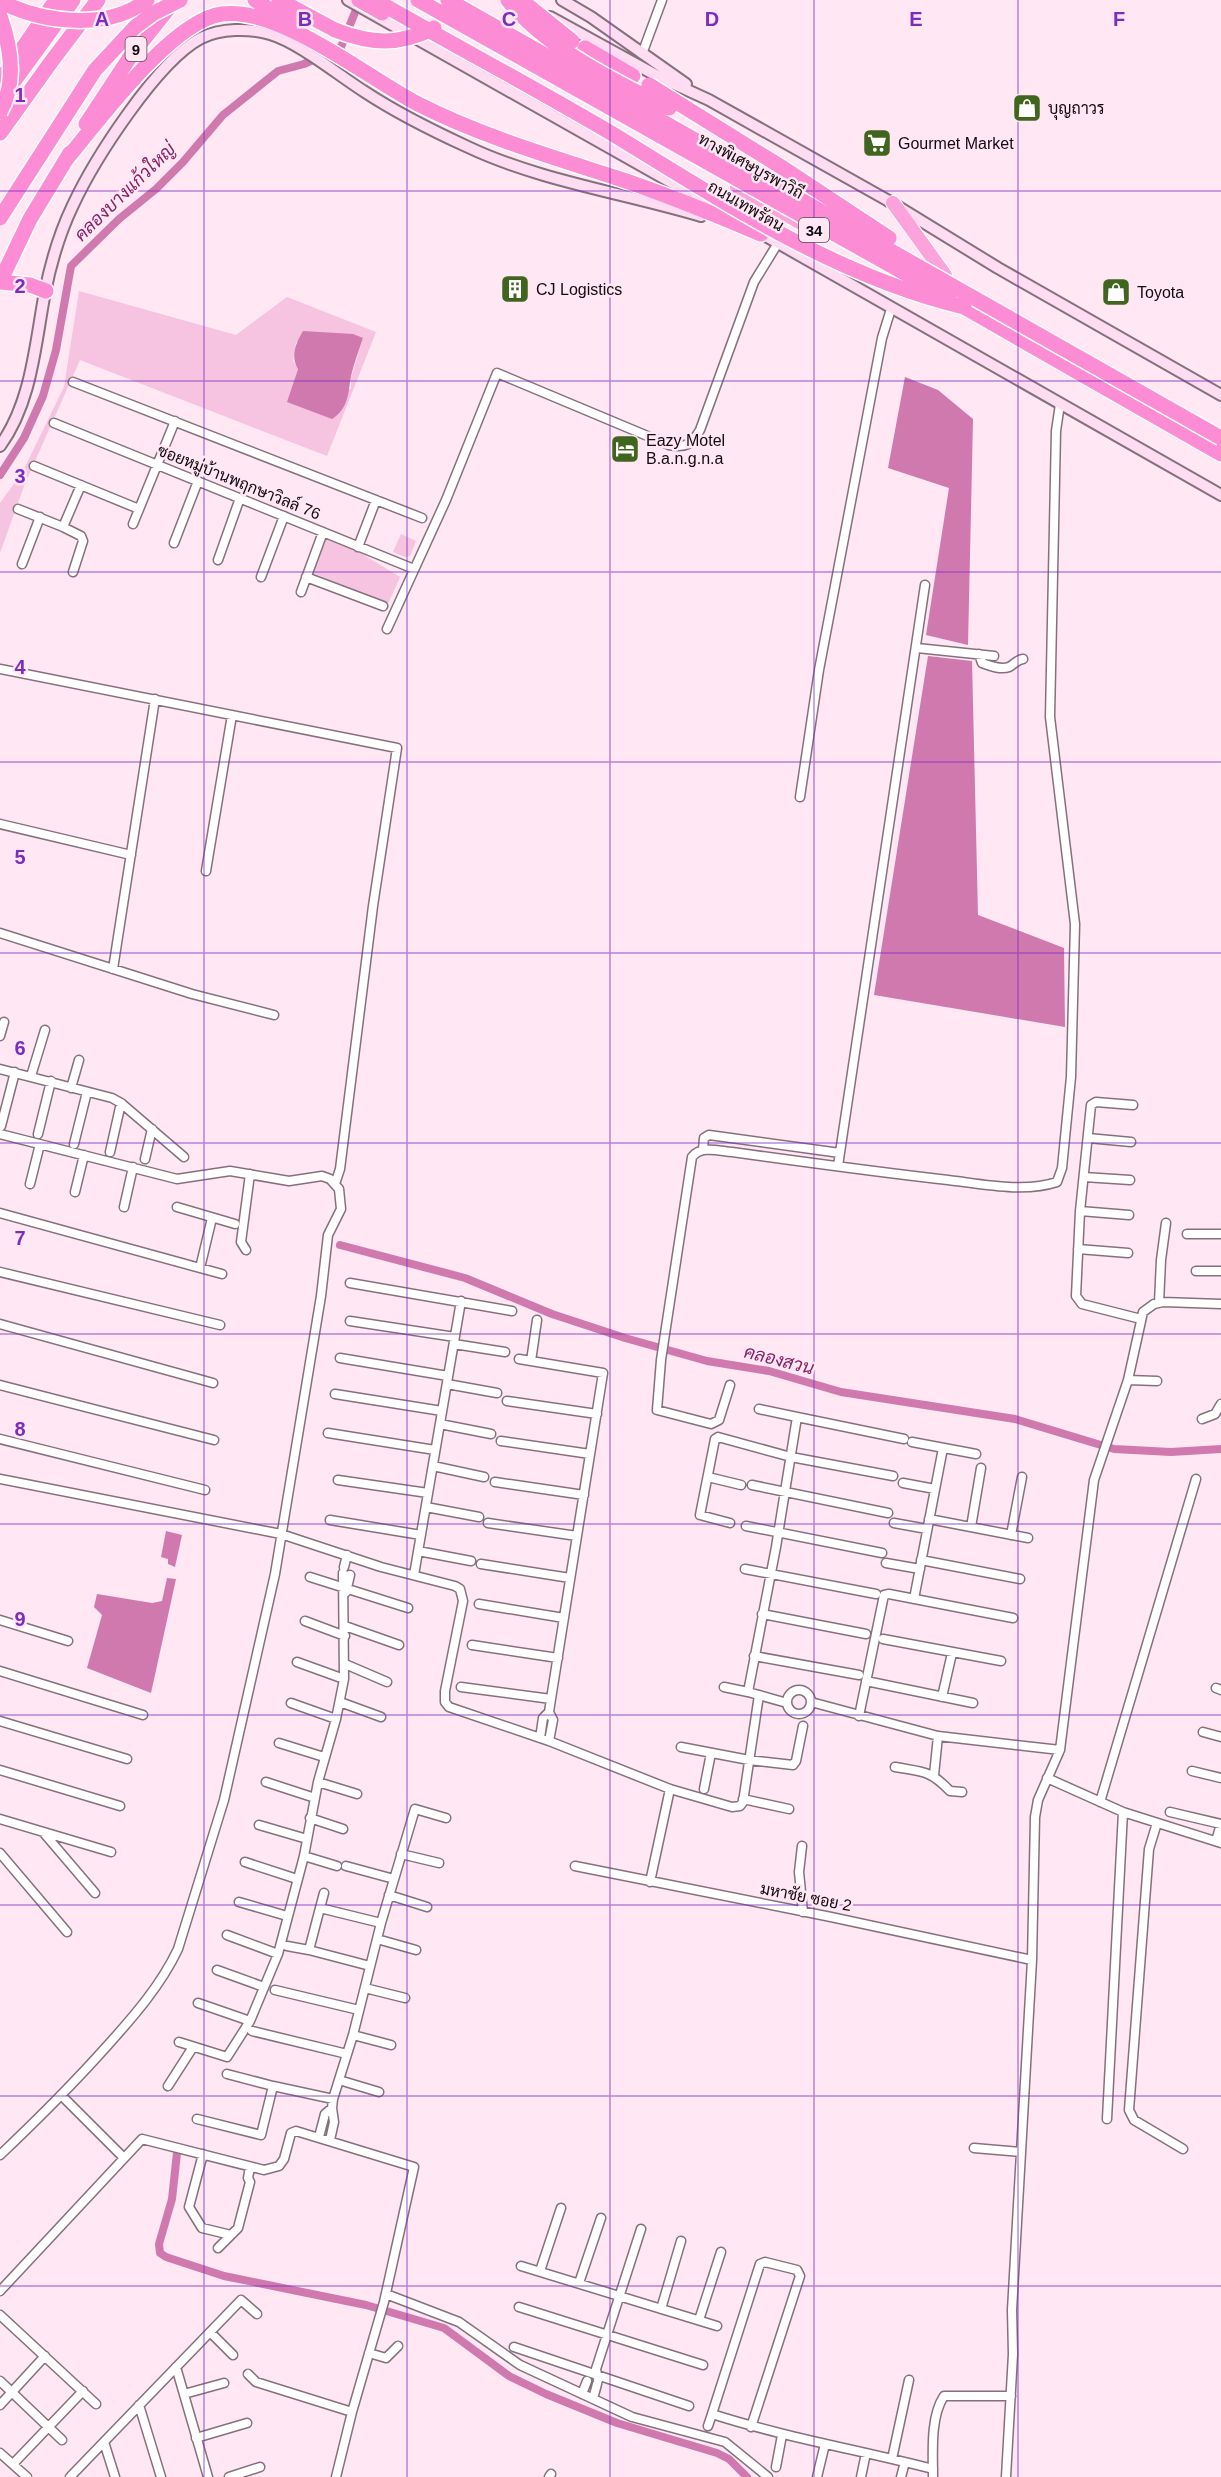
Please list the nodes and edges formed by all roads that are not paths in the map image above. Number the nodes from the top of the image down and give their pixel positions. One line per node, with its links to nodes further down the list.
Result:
1 (56, 0): 28 (highway)
2 (73, 0): 28 (highway)
3 (98, 0): 36 (highway)
4 (147, 0): 22 (highway, bridge)
5 (175, 0): 38 (highway, 9, bridge)
6 (180, 0): 40 (highway, bridge)
7 (255, 0): 25 (highway)
8 (279, 0): 16 (highway, bridge)
9 (348, 0): 41 (main road, ถนนเทพรัตน / 34)
10 (359, 0): 37 (highway, bridge)
11 (375, 0): 37 (highway, bridge)
12 (407, 0): 57 (highway, ถนนเทพรัตน / 34)
13 (418, 0): 46 (highway, ทางพิเศษบูรพาวิถี, bridge)
14 (448, 0): 46 (highway, ทางพิเศษบูรพาวิถี, bridge)
15 (453, 0): 26 (highway, 34)
16 (464, 0)
17 (508, 0): 35 (highway, bridge)
18 (519, 0): 26 (highway); 29 (highway, bridge); 33 (main road)
19 (562, 0): 24 (main road)
20 (571, 0): 24 (main road)
21 (662, 0): 27 (street)
22 (0, 1)
23 (0, 16): 34 (highway, bridge)
24 (591, 17): 27 (main road)
25 (311, 40): 38 (highway); 41 (highway)
26 (539, 48): 43 (highway, 34)
27 (642, 54): 33 (main road)
28 (22, 59): 30 (highway); 32 (highway)
29 (633, 76)
30 (0, 81)
31 (649, 85): 35 (highway, bridge)
32 (0, 100)
33 (709, 100): 39 (main road)
34 (0, 112)
35 (723, 130): 46 (highway, bridge)
36 (0, 133)
37 (646, 156): 46 (highway, bridge)
38 (65, 161): 44 (highway)
39 (893, 203): 43 (highway); 49 (main road)
40 (0, 218)
41 (761, 234): 42 (main road, ถนนเทพรัตน / 34); 45 (main road)
42 (778, 243): 47 (main road, ถนนเทพรัตน / 34); 77 (street)
43 (945, 275): 53 (highway, 34)
44 (0, 282): 45 (highway)
45 (46, 291): 55 (main road)
46 (968, 301): 54 (highway, ทางพิเศษบูรพาวิถี, bridge); 56 (highway, ทางพิเศษบูรพาวิถี)
47 (891, 309): 50 (main road, ถนนเทพรัตน / 34); 92 (street)
48 (74, 382): 51 (street)
49 (1221, 395)
50 (1060, 404): 62 (main road, ถนนเทพรัตน / 34); 125 (street)
51 (175, 421): 58 (street); 64 (street)
52 (54, 423): 58 (street, ซอยหมู่บ้านพฤกษาวิลล์ 76)
53 (1221, 430)
54 (1221, 438)
55 (0, 446)
56 (1221, 453)
57 (1221, 460)
58 (157, 465): 60 (street, ซอยหมู่บ้านพฤกษาวิลล์ 76); 66 (street)
59 (34, 466): 61 (street)
60 (198, 481): 63 (street, ซอยหมู่บ้านพฤกษาวิลล์ 76); 73 (street)
61 (81, 485): 66 (street); 71 (street)
62 (1221, 495)
63 (240, 498): 67 (street, ซอยหมู่บ้านพฤกษาวิลล์ 76); 75 (street)
64 (376, 500): 69 (street); 74 (street)
65 (18, 509): 68 (street)
66 (139, 509): 70 (street)
67 (284, 516): 72 (street, ซอยหมู่บ้านพฤกษาวิลล์ 76); 79 (street)
68 (40, 517): 71 (street); 76 (street)
69 (422, 518)
70 (133, 524)
71 (63, 527): 78 (street)
72 (323, 532): 74 (street, ซอยหมู่บ้านพฤกษาวิลล์ 76); 80 (street)
73 (174, 543)
74 (358, 547): 77 (street, ซอยหมู่บ้านพฤกษาวิลล์ 76)
75 (218, 560)
76 (22, 564)
77 (414, 569): 84 (street)
78 (73, 572)
79 (261, 577)
80 (306, 577): 82 (street); 83 (street)
81 (925, 585): 85 (street)
82 (300, 592)
83 (383, 606)
84 (387, 629)
85 (917, 648): 86 (street); 121 (street)
86 (979, 654): 87 (street); 88 (street)
87 (994, 656)
88 (1023, 659)
89 (0, 669): 90 (street)
90 (154, 699): 91 (street); 94 (street)
91 (232, 715): 95 (street); 131 (street)
92 (800, 797)
93 (0, 824): 94 (street)
94 (131, 855): 97 (street)
95 (206, 871)
96 (0, 933): 97 (street)
97 (113, 969): 98 (street)
98 (274, 1015)
99 (4, 1022): 101 (street)
100 (45, 1029): 105 (street)
101 (0, 1036)
102 (79, 1060): 107 (street)
103 (0, 1069): 104 (street)
104 (15, 1072): 105 (street); 111 (street)
105 (31, 1076): 106 (street)
106 (51, 1081): 107 (street); 114 (street)
107 (71, 1088): 108 (street)
108 (87, 1092): 109 (street); 118 (street)
109 (122, 1103): 112 (street); 120 (street)
110 (1133, 1105): 115 (street)
111 (1, 1125)
112 (152, 1129): 123 (street); 124 (street)
113 (0, 1134): 117 (street)
114 (38, 1134)
115 (1088, 1138): 116 (street); 128 (street)
116 (1131, 1142)
117 (40, 1144): 122 (street); 130 (street)
118 (74, 1144)
119 (703, 1149): 121 (street); 125 (street); 171 (street)
120 (110, 1152)
121 (840, 1153): 125 (street)
122 (84, 1155): 126 (street); 132 (street)
123 (184, 1157)
124 (145, 1159)
125 (838, 1166)
126 (133, 1167): 127 (street); 133 (street)
127 (250, 1174): 131 (street); 144 (street)
128 (1084, 1177): 129 (street); 135 (street)
129 (1130, 1180)
130 (30, 1184)
131 (335, 1184): 222 (street)
132 (75, 1192)
133 (124, 1207)
134 (177, 1207): 138 (street)
135 (1080, 1211): 137 (street); 143 (street)
136 (0, 1213): 146 (street)
137 (1129, 1215)
138 (212, 1218): 140 (street); 146 (street)
139 (1166, 1222): 153 (street)
140 (235, 1224)
141 (1187, 1234): 142 (street)
142 (1221, 1234)
143 (1078, 1249): 145 (street); 156 (street)
144 (246, 1250)
145 (1128, 1253)
146 (200, 1268): 150 (street)
147 (1196, 1270): 148 (street)
148 (1221, 1271)
149 (0, 1272): 160 (street)
150 (222, 1274)
151 (350, 1283): 152 (street)
152 (461, 1301): 155 (street); 161 (street)
153 (1159, 1303): 154 (street); 156 (street)
154 (1221, 1304)
155 (512, 1311)
156 (1141, 1319): 167 (street)
157 (537, 1320): 165 (street)
158 (350, 1321): 161 (street)
159 (0, 1324): 169 (street)
160 (220, 1325)
161 (454, 1341): 162 (street); 166 (street)
162 (505, 1352)
163 (340, 1358): 166 (street)
164 (519, 1359): 165 (street)
165 (531, 1361): 178 (street)
166 (448, 1380): 172 (street); 177 (street)
167 (1128, 1380): 168 (street); 290 (street)
168 (1157, 1381)
169 (213, 1383)
170 (0, 1385): 185 (street)
171 (730, 1385)
172 (497, 1393)
173 (335, 1394): 177 (street)
174 (507, 1401): 178 (street)
175 (1221, 1404): 180 (street)
176 (759, 1409): 179 (street)
177 (442, 1412): 181 (street)
178 (597, 1414): 189 (street)
179 (797, 1416): 187 (street); 191 (street)
180 (1202, 1419)
181 (440, 1424): 183 (street); 188 (street)
182 (328, 1433): 188 (street)
183 (491, 1434)
184 (0, 1439): 206 (street)
185 (214, 1440)
186 (501, 1442): 189 (street)
187 (943, 1448): 190 (street); 205 (street)
188 (435, 1450): 192 (street)
189 (590, 1454): 209 (street)
190 (976, 1454)
191 (791, 1457): 194 (street); 196 (street); 207 (street)
192 (433, 1466): 195 (street); 208 (street)
193 (981, 1468): 219 (street)
194 (893, 1476)
195 (484, 1477)
196 (708, 1477): 203 (street); 217 (street)
197 (1022, 1477): 224 (street)
198 (0, 1479): 222 (street)
199 (1196, 1479): 309 (street)
200 (338, 1480): 208 (street)
201 (495, 1482): 209 (street)
202 (903, 1483): 205 (street)
203 (741, 1485)
204 (752, 1485): 207 (street)
205 (935, 1489): 213 (street)
206 (205, 1490)
207 (786, 1491): 211 (street); 221 (street)
208 (428, 1493): 210 (street)
209 (584, 1495): 225 (street)
210 (426, 1507): 212 (street); 223 (street)
211 (888, 1513)
212 (479, 1517)
213 (929, 1519): 219 (street); 220 (street)
214 (330, 1520): 223 (street)
215 (894, 1522): 220 (street)
216 (488, 1523): 225 (street)
217 (730, 1523)
218 (746, 1526): 221 (street)
219 (971, 1527): 224 (street)
220 (927, 1529): 233 (street)
221 (778, 1533): 228 (street); 236 (street)
222 (281, 1534): 229 (street); 372 (street)
223 (421, 1535): 227 (street)
224 (1011, 1535): 226 (street)
225 (577, 1536): 238 (street)
226 (1028, 1538)
227 (418, 1551): 230 (street); 235 (street)
228 (882, 1553)
229 (349, 1556): 235 (street); 240 (street)
230 (471, 1561)
231 (886, 1563): 233 (street)
232 (481, 1564): 238 (street)
233 (921, 1564): 239 (street); 242 (street)
234 (745, 1569): 236 (street)
235 (414, 1575): 287 (street)
236 (770, 1575): 241 (street); 245 (street)
237 (310, 1577): 240 (street)
238 (570, 1578): 246 (street)
239 (1020, 1579)
240 (344, 1591): 244 (street); 250 (street)
241 (876, 1594)
242 (914, 1599): 247 (street); 264 (street)
243 (479, 1604): 246 (street)
244 (408, 1608)
245 (762, 1614): 251 (street); 258 (street)
246 (564, 1618): 259 (street)
247 (1013, 1618)
248 (0, 1620): 254 (street)
249 (305, 1621): 252 (street)
250 (345, 1626): 252 (street); 255 (street)
251 (866, 1634)
252 (345, 1636): 262 (street)
253 (883, 1639): 257 (street)
254 (68, 1641)
255 (399, 1645)
256 (472, 1645): 259 (street)
257 (952, 1653): 260 (street); 271 (street)
258 (754, 1656): 264 (street); 269 (street)
259 (558, 1658): 272 (street)
260 (1001, 1661)
261 (297, 1662): 265 (street)
262 (345, 1664): 265 (street); 266 (street)
263 (0, 1671): 278 (street)
264 (863, 1678): 271 (street); 279 (street)
265 (344, 1679): 273 (street)
266 (387, 1682)
267 (461, 1687): 272 (street)
268 (724, 1687): 269 (street)
269 (748, 1692): 270 (street)
270 (759, 1695): 276 (street); 294 (street)
271 (942, 1697): 277 (street)
272 (551, 1699): 287 (street)
273 (340, 1702): 280 (street); 281 (street)
274 (811, 1702): 276 (street); 276 (street); 279 (street)
275 (291, 1703): 281 (street)
276 (787, 1703)
277 (973, 1703)
278 (143, 1715)
279 (859, 1716): 285 (street)
280 (381, 1717)
281 (336, 1719): 292 (street)
282 (0, 1721): 293 (street)
283 (803, 1725): 294 (street)
284 (1203, 1732): 286 (street)
285 (938, 1736): 290 (street); 298 (street)
286 (1221, 1737)
287 (544, 1740): 303 (street)
288 (279, 1743): 292 (street)
289 (681, 1747): 291 (street)
290 (1060, 1750): 299 (street)
291 (711, 1753): 294 (street); 304 (street)
292 (324, 1757): 302 (street)
293 (127, 1760)
294 (748, 1760): 308 (street)
295 (895, 1767): 298 (street)
296 (0, 1770): 310 (street)
297 (1192, 1771): 300 (street)
298 (934, 1775): 305 (street)
299 (1047, 1778): 309 (street); 351 (street)
300 (1221, 1778)
301 (266, 1782): 307 (street)
302 (318, 1782): 306 (street); 307 (street)
303 (670, 1789): 308 (street); 334 (street)
304 (704, 1789)
305 (962, 1792)
306 (357, 1794)
307 (315, 1798): 315 (street)
308 (743, 1798): 311 (street)
309 (1100, 1802): 312 (street)
310 (120, 1806)
311 (789, 1809)
312 (1123, 1812): 317 (street); 375 (street)
313 (1170, 1812): 318 (street)
314 (0, 1818): 321 (street)
315 (310, 1818): 320 (street); 322 (street)
316 (446, 1818): 327 (street)
317 (1157, 1823): 323 (street); 379 (street)
318 (1221, 1824): 323 (street)
319 (260, 1825): 322 (street)
320 (343, 1829)
321 (43, 1832): 325 (street); 335 (street)
322 (307, 1839): 328 (street)
323 (1218, 1842)
324 (802, 1846): 341 (street)
325 (111, 1852)
326 (0, 1853): 344 (street)
327 (401, 1854): 330 (street); 333 (street)
328 (304, 1857): 332 (street); 333 (street)
329 (245, 1862): 332 (street)
330 (439, 1863)
331 (575, 1866): 334 (street, มหาชัย ซอย 2)
332 (297, 1879): 342 (street)
333 (394, 1879): 337 (street)
334 (650, 1882): 341 (street, มหาชัย ซอย 2)
335 (94, 1893)
336 (324, 1893): 340 (street)
337 (389, 1895): 339 (street); 343 (street)
338 (239, 1902): 342 (street)
339 (427, 1907)
340 (320, 1908): 343 (street); 348 (street)
341 (803, 1912): 351 (street, มหาชัย ซอย 2)
342 (287, 1916): 350 (street)
343 (381, 1923): 346 (street)
344 (67, 1932)
345 (227, 1935): 350 (street)
346 (377, 1939): 349 (street); 352 (street)
347 (287, 1946): 348 (street)
348 (309, 1950): 352 (street)
349 (416, 1950)
350 (278, 1954): 354 (street)
351 (1032, 1960): 380 (street)
352 (370, 1966): 355 (street)
353 (217, 1971): 354 (street)
354 (264, 1987): 360 (street)
355 (365, 1988): 357 (street); 359 (street)
356 (275, 1990): 359 (street)
357 (405, 1998)
358 (198, 2003): 360 (street)
359 (359, 2010): 362 (street)
360 (250, 2020): 365 (street)
361 (252, 2031): 366 (street)
362 (353, 2035): 364 (street); 366 (street)
363 (179, 2042): 365 (street)
364 (391, 2045)
365 (193, 2047): 369 (street)
366 (347, 2054): 368 (street)
367 (227, 2074): 370 (street)
368 (339, 2080): 371 (street); 373 (street)
369 (168, 2086)
370 (273, 2086): 373 (street); 374 (street)
371 (379, 2092)
372 (62, 2096): 382 (street); 383 (street)
373 (333, 2104): 376 (street); 377 (street)
374 (197, 2119)
375 (1107, 2119)
376 (319, 2137): 377 (street); 385 (street)
377 (330, 2140): 399 (street)
378 (974, 2148): 380 (street)
379 (1183, 2148)
380 (1020, 2152): 424 (street)
381 (203, 2154): 383 (street); 384 (street); 390 (street)
382 (0, 2155)
383 (123, 2157): 397 (street)
384 (250, 2167): 385 (street); 386 (street)
385 (264, 2170): 386 (street)
386 (250, 2182): 390 (street)
387 (561, 2208): 395 (street)
388 (601, 2218): 396 (street)
389 (641, 2229): 398 (street)
390 (231, 2235): 392 (street)
391 (681, 2241): 401 (street)
392 (218, 2248)
393 (721, 2252): 404 (street)
394 (521, 2266): 395 (street)
395 (540, 2271): 396 (street)
396 (579, 2283): 398 (street)
397 (0, 2291)
398 (618, 2296): 401 (street); 407 (street)
399 (385, 2298): 410 (street); 423 (street)
400 (519, 2307): 407 (street)
401 (661, 2309): 404 (street)
402 (257, 2314): 406 (street)
403 (1, 2318): 412 (street)
404 (699, 2320): 405 (street)
405 (717, 2326)
406 (210, 2332): 411 (street); 414 (street)
407 (606, 2335): 413 (street); 416 (street)
408 (398, 2346): 410 (street)
409 (514, 2347): 416 (street)
410 (369, 2353): 430 (street)
411 (233, 2355)
412 (45, 2356): 420 (street); 421 (street)
413 (703, 2365)
414 (176, 2367): 422 (street); 428 (street)
415 (248, 2374): 430 (street)
416 (594, 2377): 423 (street); 425 (street); 429 (street)
417 (909, 2380): 443 (street)
418 (0, 2381): 421 (street)
419 (224, 2383): 422 (street)
420 (83, 2391): 426 (street); 434 (street)
421 (12, 2392): 427 (street); 434 (street)
422 (184, 2394): 437 (street)
423 (582, 2394): 425 (street)
424 (1011, 2396): 448 (street); 460 (street)
425 (592, 2399): 456 (street)
426 (96, 2404)
427 (0, 2405)
428 (139, 2405): 439 (street); 452 (street)
429 (689, 2406)
430 (352, 2412): 455 (street)
431 (712, 2414): 433 (street); 435 (street); 435 (street)
432 (247, 2423): 437 (street)
433 (708, 2426)
434 (48, 2427): 438 (street); 445 (street)
435 (751, 2427): 436 (street)
436 (782, 2435): 440 (street); 447 (street)
437 (196, 2438): 453 (street)
438 (62, 2440)
439 (104, 2442): 450 (street); 451 (street)
440 (825, 2444): 442 (street); 457 (street)
441 (0, 2453): 445 (street)
442 (866, 2453): 443 (street); 458 (street)
443 (892, 2458): 444 (street)
444 (905, 2462): 448 (street); 459 (street)
445 (13, 2464): 449 (street)
446 (260, 2467): 454 (street)
447 (776, 2467)
448 (933, 2473)
449 (27, 2476)
450 (70, 2477)
451 (115, 2477)
452 (160, 2477)
453 (208, 2477)
454 (229, 2477)
455 (336, 2477)
456 (768, 2477)
457 (817, 2477)
458 (861, 2477)
459 (901, 2477)
460 (1006, 2477)

